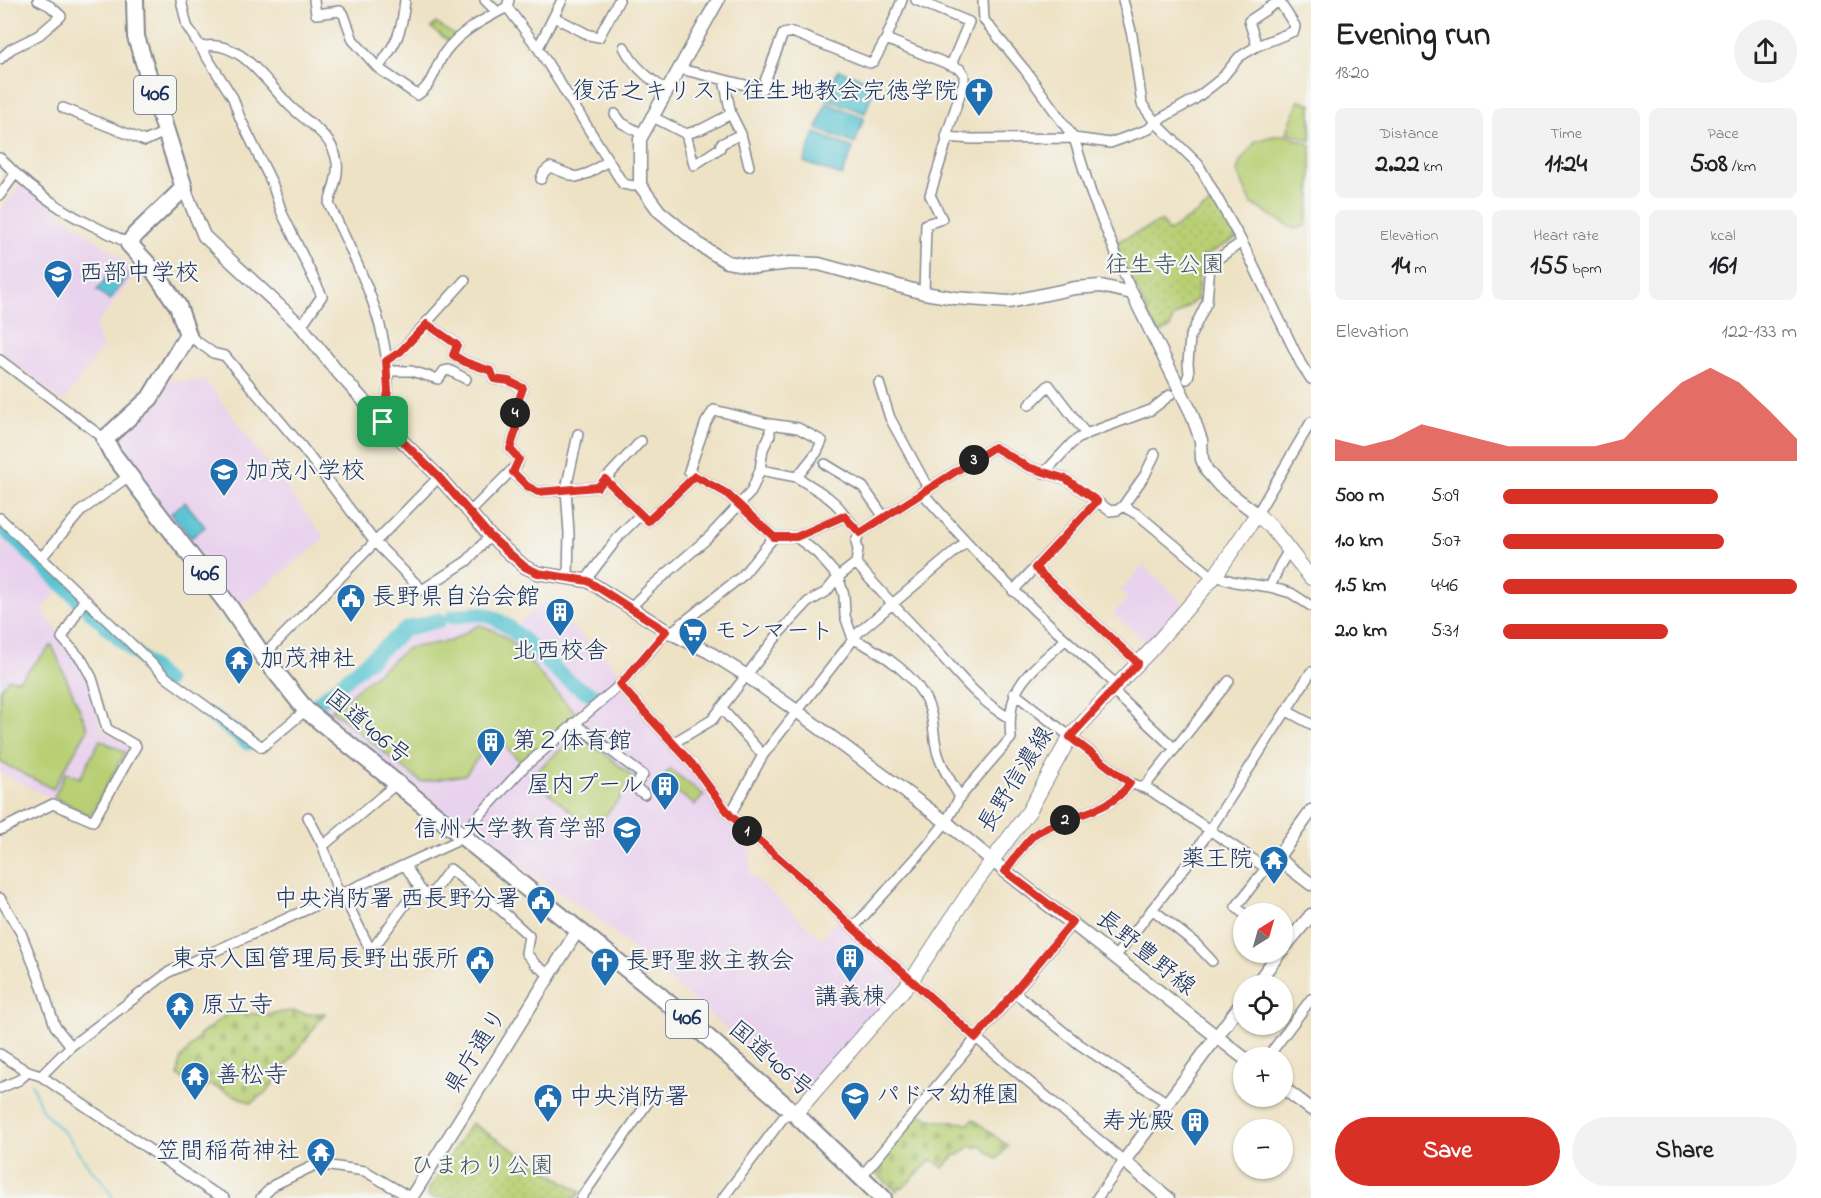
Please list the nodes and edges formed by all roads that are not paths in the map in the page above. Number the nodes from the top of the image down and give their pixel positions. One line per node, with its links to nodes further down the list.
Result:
1 (38, 0): 23 (street)
2 (135, 0): 34 (highway, 406)
3 (192, 0): 14 (street)
4 (314, 0): 25 (street)
5 (405, 0): 25 (street)
6 (485, 0): 16 (street)
7 (562, 0): 17 (street)
8 (619, 0): 17 (street)
9 (718, 0): 26 (street)
10 (902, 0): 18 (street)
11 (916, 0): 24 (street)
12 (983, 0): 39 (street)
13 (1123, 0): 33 (street)
14 (181, 2): 20 (street)
15 (508, 3): 16 (street); 22 (street)
16 (497, 12): 25 (street)
17 (554, 17): 22 (street)
18 (886, 39): 24 (street); 27 (street)
19 (1257, 46): 19 (street); 33 (street)
20 (200, 47): 54 (street); 57 (street)
21 (624, 47): 28 (street)
22 (538, 48): 41 (street)
23 (0, 59)
24 (951, 65): 38 (street)
25 (378, 68)
26 (680, 69): 27 (street); 28 (street)
27 (724, 80): 31 (street)
28 (666, 90): 32 (street)
29 (63, 108): 34 (street)
30 (615, 114): 35 (street)
31 (731, 114): 36 (street); 37 (street)
32 (651, 116): 35 (street); 36 (street)
33 (1155, 122): 39 (street); 48 (street)
34 (167, 132): 46 (highway, 406)
35 (642, 134): 45 (street)
36 (686, 134): 37 (street)
37 (741, 134): 42 (street)
38 (946, 137): 39 (street); 51 (street)
39 (1074, 138): 52 (street)
40 (0, 159): 43 (street)
41 (608, 162): 44 (street); 45 (street)
42 (749, 166)
43 (15, 174): 47 (street); 49 (street)
44 (541, 179)
45 (640, 185): 51 (street)
46 (184, 188): 49 (highway); 54 (street, 長野豊野線)
47 (0, 195)
48 (1242, 242): 58 (street); 59 (street)
49 (129, 244): 55 (highway)
50 (465, 280): 53 (street)
51 (924, 293): 52 (street)
52 (1132, 293): 88 (street)
53 (427, 324): 57 (street); 74 (street)
54 (301, 326): 64 (street, 長野豊野線)
55 (188, 335): 69 (highway); 96 (street)
56 (0, 360): 69 (street)
57 (387, 366): 60 (street); 64 (street)
58 (1186, 379)
59 (1311, 379)
60 (466, 380)
61 (879, 384): 82 (street)
62 (1170, 396): 68 (street)
63 (1029, 405): 68 (street)
64 (383, 422): 78 (street, 長野豊野線)
65 (1311, 422): 88 (street)
66 (770, 424): 73 (street); 77 (street); 79 (street)
67 (578, 434): 81 (street)
68 (1086, 434): 75 (street)
69 (105, 439): 76 (highway, 国道406号 / 406)
70 (641, 441): 80 (street)
71 (1155, 454): 85 (street)
72 (825, 464): 90 (street)
73 (760, 470): 79 (street); 84 (street)
74 (513, 472): 81 (street); 86 (street)
75 (1044, 473): 82 (street); 83 (street)
76 (129, 476): 99 (street); 116 (highway, 国道406号 / 406)
77 (695, 476): 84 (street); 87 (street)
78 (439, 477): 86 (street, 長野豊野線); 96 (street)
79 (797, 477): 89 (street)
80 (605, 479): 81 (street); 87 (street)
81 (566, 489): 102 (street)
82 (925, 490): 90 (street); 97 (street)
83 (1097, 501): 85 (street); 101 (street)
84 (741, 505): 94 (street); 112 (street)
85 (1122, 506): 103 (street)
86 (470, 512): 93 (street, 長野豊野線)
87 (641, 514): 106 (street)
88 (1257, 514): 98 (main road); 103 (main road, 長野信濃線)
89 (844, 516): 92 (street); 95 (street)
90 (884, 517): 92 (street)
91 (0, 518): 99 (street)
92 (860, 533): 100 (street)
93 (490, 536): 96 (street); 102 (street, 長野豊野線)
94 (774, 537): 95 (street); 113 (street)
95 (796, 537): 104 (street)
96 (374, 541): 116 (street)
97 (965, 543): 108 (street); 110 (street)
98 (1289, 550): 105 (main road); 107 (street)
99 (41, 558): 109 (street)
100 (855, 563): 104 (street); 110 (street)
101 (1035, 568): 108 (street); 117 (street)
102 (568, 577): 106 (street, 長野豊野線)
103 (1215, 577): 107 (street); 117 (main road, 長野信濃線)
104 (838, 578): 114 (street); 119 (street)
105 (1311, 578)
106 (585, 581): 112 (street, 長野豊野線)
107 (1270, 587): 111 (street)
108 (1013, 591): 115 (street)
109 (84, 600): 125 (street); 144 (street)
110 (890, 604): 114 (street); 128 (street)
111 (1311, 606)
112 (630, 608): 113 (street, 長野豊野線)
113 (668, 632): 119 (street, 長野豊野線); 121 (street)
114 (853, 639): 127 (street); 139 (street)
115 (1065, 640): 122 (street); 123 (street)
116 (263, 656): 125 (highway, 国道406号 / 406)
117 (1138, 663): 122 (main road, 長野信濃線)
118 (1311, 672): 126 (street)
119 (747, 676): 124 (street); 127 (street, 長野豊野線)
120 (1229, 681): 133 (street)
121 (620, 685): 129 (street); 132 (street)
122 (1114, 687): 131 (main road, 長野信濃線); 133 (street)
123 (1014, 693): 128 (street); 131 (street)
124 (721, 708): 132 (street); 134 (street)
125 (306, 710): 136 (highway, 国道406号 / 406)
126 (1287, 711): 130 (street); 145 (street)
127 (798, 712): 134 (street); 143 (street, 長野豊野線)
128 (1009, 718): 139 (street)
129 (574, 723): 138 (street); 146 (street)
130 (1311, 724)
131 (1070, 737): 135 (street); 149 (main road, 長野信濃線)
132 (673, 743): 141 (street)
133 (1175, 749): 137 (street)
134 (764, 755): 141 (street)
135 (1130, 783): 137 (street); 152 (street)
136 (396, 784): 146 (highway, 国道406号 / 406); 147 (street)
137 (1144, 787): 145 (street)
138 (644, 794)
139 (960, 797): 143 (street)
140 (1311, 811): 148 (street)
141 (730, 815): 162 (street)
142 (308, 817): 147 (street)
143 (946, 822): 149 (street, 長野豊野線); 162 (street)
144 (0, 831)
145 (1209, 832): 151 (street); 158 (street)
146 (460, 835): 150 (street); 161 (highway, 国道406号 / 406)
147 (323, 846): 155 (street)
148 (1277, 858): 151 (street); 153 (street)
149 (992, 861): 152 (street, 長野豊野線); 167 (main road, 長野信濃線)
150 (405, 865): 154 (street); 155 (street)
151 (1266, 868): 157 (street)
152 (1005, 871): 160 (street, 長野豊野線)
153 (1311, 884)
154 (420, 889): 155 (street); 166 (street)
155 (341, 894): 173 (street)
156 (0, 898): 173 (street)
157 (1239, 903)
158 (1152, 909): 164 (street); 165 (street)
159 (1311, 915): 163 (street)
160 (1072, 922): 164 (street, 長野豊野線); 168 (street)
161 (579, 928): 166 (street, 県庁通り); 184 (highway, 国道406号 / 406)
162 (853, 928): 167 (street)
163 (1293, 936)
164 (1115, 957): 171 (street, 長野豊野線)
165 (1212, 961)
166 (550, 975): 189 (street, 県庁通り)
167 (911, 981): 172 (street); 184 (main road, 長野信濃線)
168 (1014, 992): 172 (street); 182 (street)
169 (1311, 999): 174 (street)
170 (1233, 1015): 171 (street)
171 (1216, 1037): 175 (street, 長野豊野線); 182 (street)
172 (976, 1038): 185 (street); 186 (street)
173 (70, 1046): 178 (street)
174 (1275, 1047)
175 (1233, 1050)
176 (0, 1054): 177 (street)
177 (28, 1072): 178 (street); 179 (street)
178 (40, 1076): 187 (street)
179 (0, 1088)
180 (653, 1095): 190 (street)
181 (1293, 1095): 183 (street)
182 (1166, 1102): 185 (street)
183 (1311, 1108)
184 (793, 1112): 186 (highway, 国道406号 / 406); 191 (street)
185 (1124, 1161): 193 (street); 194 (street)
186 (861, 1177): 192 (highway, 国道406号 / 406)
187 (224, 1198)
188 (261, 1198): 189 (street)
189 (411, 1198)
190 (581, 1198)
191 (723, 1198)
192 (883, 1198)
193 (1097, 1198)
194 (1168, 1198)

